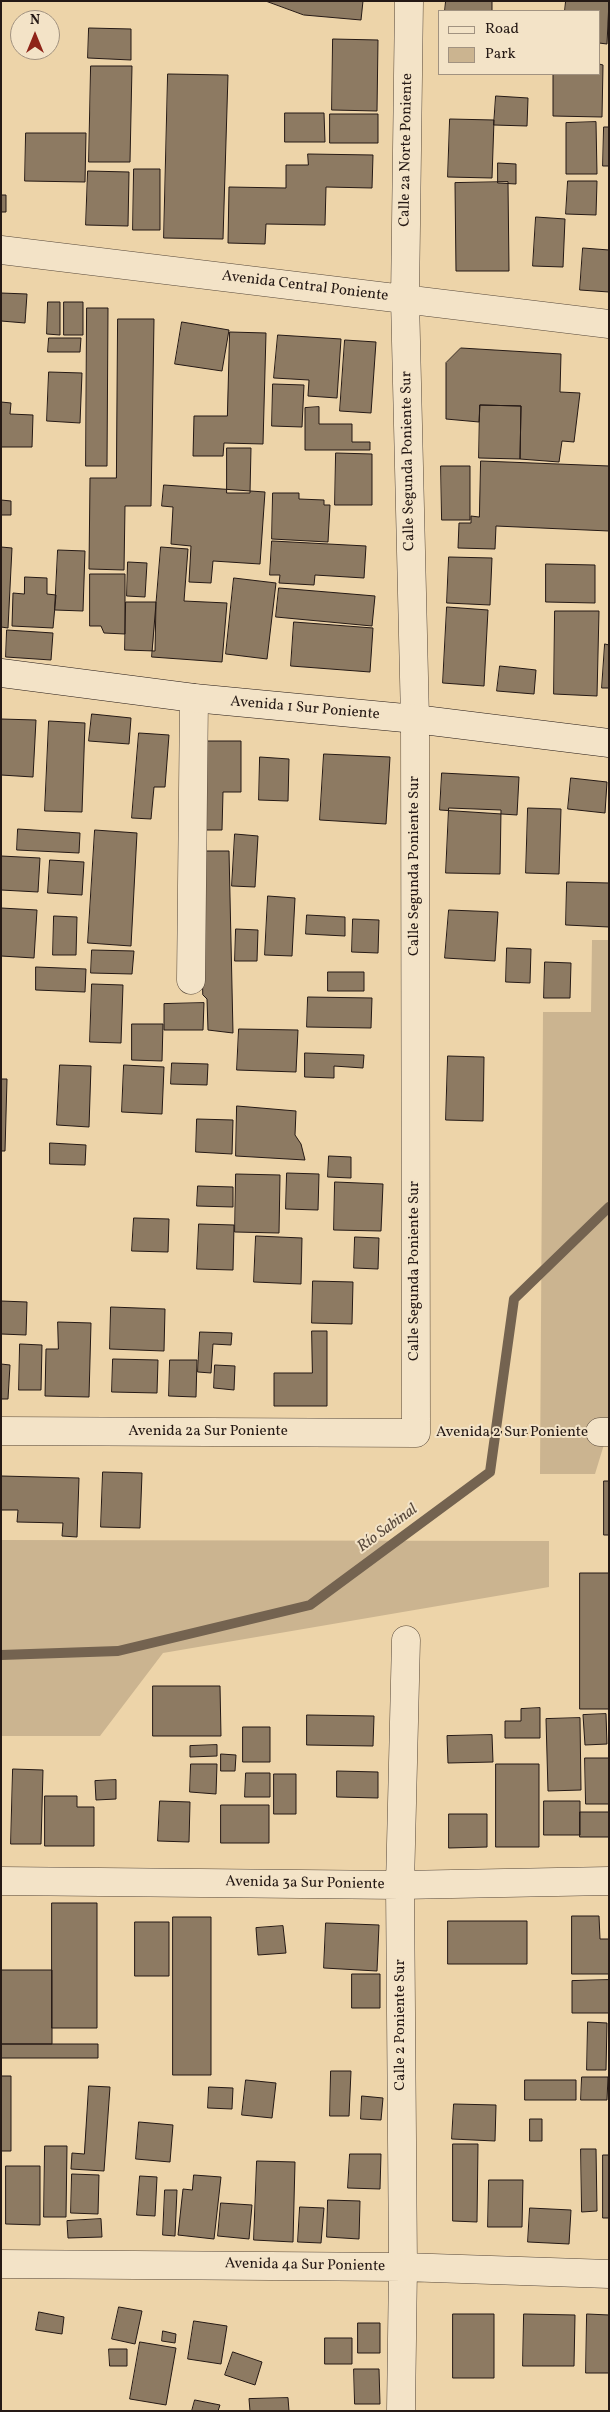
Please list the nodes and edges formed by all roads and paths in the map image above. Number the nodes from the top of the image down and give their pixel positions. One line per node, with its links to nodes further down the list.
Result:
1 (409, 1): 3 (street, Calle 2a Norte Poniente)
2 (1, 250): 3 (street, Avenida Central Poniente)
3 (405, 300): 4 (street, Avenida Central Poniente); 7 (street, Calle Segunda Poniente Sur)
4 (609, 324)
5 (1, 673): 6 (street, Avenida 1 Sur Poniente)
6 (194, 698): 7 (street, Avenida 1 Sur Poniente); 9 (street)
7 (415, 719): 8 (street, Avenida 1 Sur Poniente); 12 (street, Calle Segunda Poniente Sur)
8 (609, 743)
9 (191, 980)
10 (1, 1431): 12 (street, Avenida 2a Sur Poniente)
11 (604, 1432): 12 (path, Avenida 2 Sur Poniente)
12 (416, 1433)
13 (406, 1640): 16 (street, Calle 2 Poniente Sur)
14 (1, 1881): 16 (street, Avenida 3a Sur Poniente)
15 (609, 1881): 16 (street, Avenida 3a Sur Poniente)
16 (400, 1885): 18 (street, Calle 2 Poniente Sur)
17 (1, 2264): 18 (street, Avenida 4a Sur Poniente)
18 (403, 2267): 19 (street, Avenida 4a Sur Poniente); 20 (street, Calle 2 Poniente Sur)
19 (609, 2274)
20 (401, 2411)

